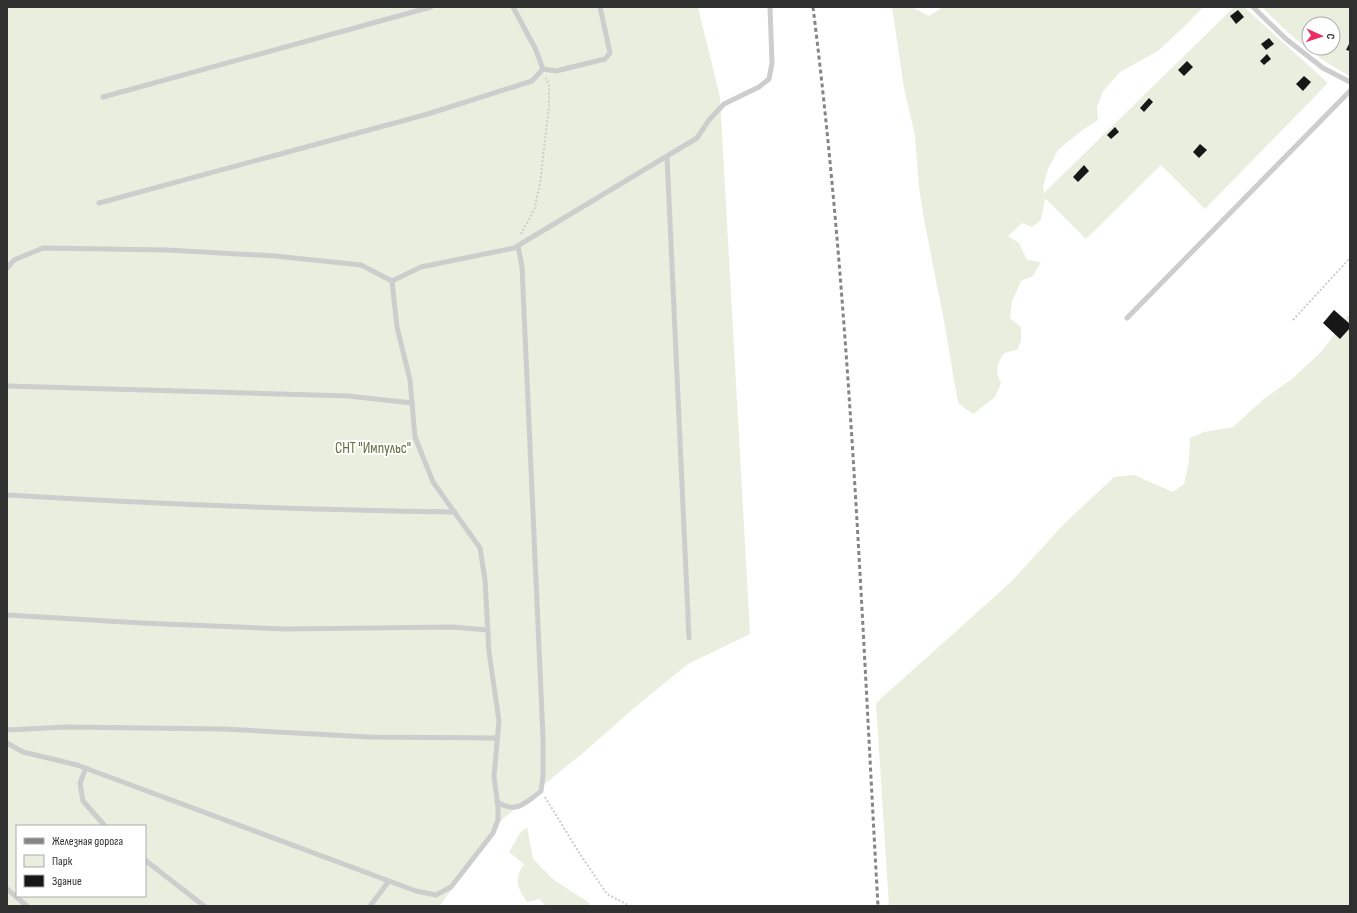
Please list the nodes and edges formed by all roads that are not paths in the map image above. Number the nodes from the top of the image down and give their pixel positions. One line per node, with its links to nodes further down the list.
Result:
1 (431, 7): 9 (lane)
2 (513, 7): 6 (lane)
3 (600, 7): 6 (lane)
4 (770, 7): 10 (lane)
5 (1253, 7): 7 (lane)
6 (543, 69): 11 (lane)
7 (1350, 82)
8 (1350, 91): 15 (lane)
9 (103, 97)
10 (667, 156): 12 (lane); 22 (lane)
11 (99, 204)
12 (518, 246): 14 (lane); 27 (lane)
13 (7, 267): 14 (lane)
14 (392, 281): 17 (lane)
15 (1127, 318)
16 (7, 386): 17 (lane)
17 (412, 403): 19 (lane)
18 (7, 495): 19 (lane)
19 (455, 512): 21 (lane)
20 (7, 615): 21 (lane)
21 (488, 630): 24 (lane)
22 (689, 638)
23 (7, 730): 24 (lane)
24 (497, 738): 27 (lane)
25 (7, 743): 26 (lane)
26 (86, 768): 28 (lane); 30 (lane)
27 (497, 802): 30 (lane)
28 (104, 825)
29 (146, 861): 35 (lane)
30 (389, 881): 36 (lane)
31 (7, 889): 33 (lane)
32 (16, 897): 34 (lane)
33 (16, 897)
34 (27, 906)
35 (204, 906)
36 (370, 906)

